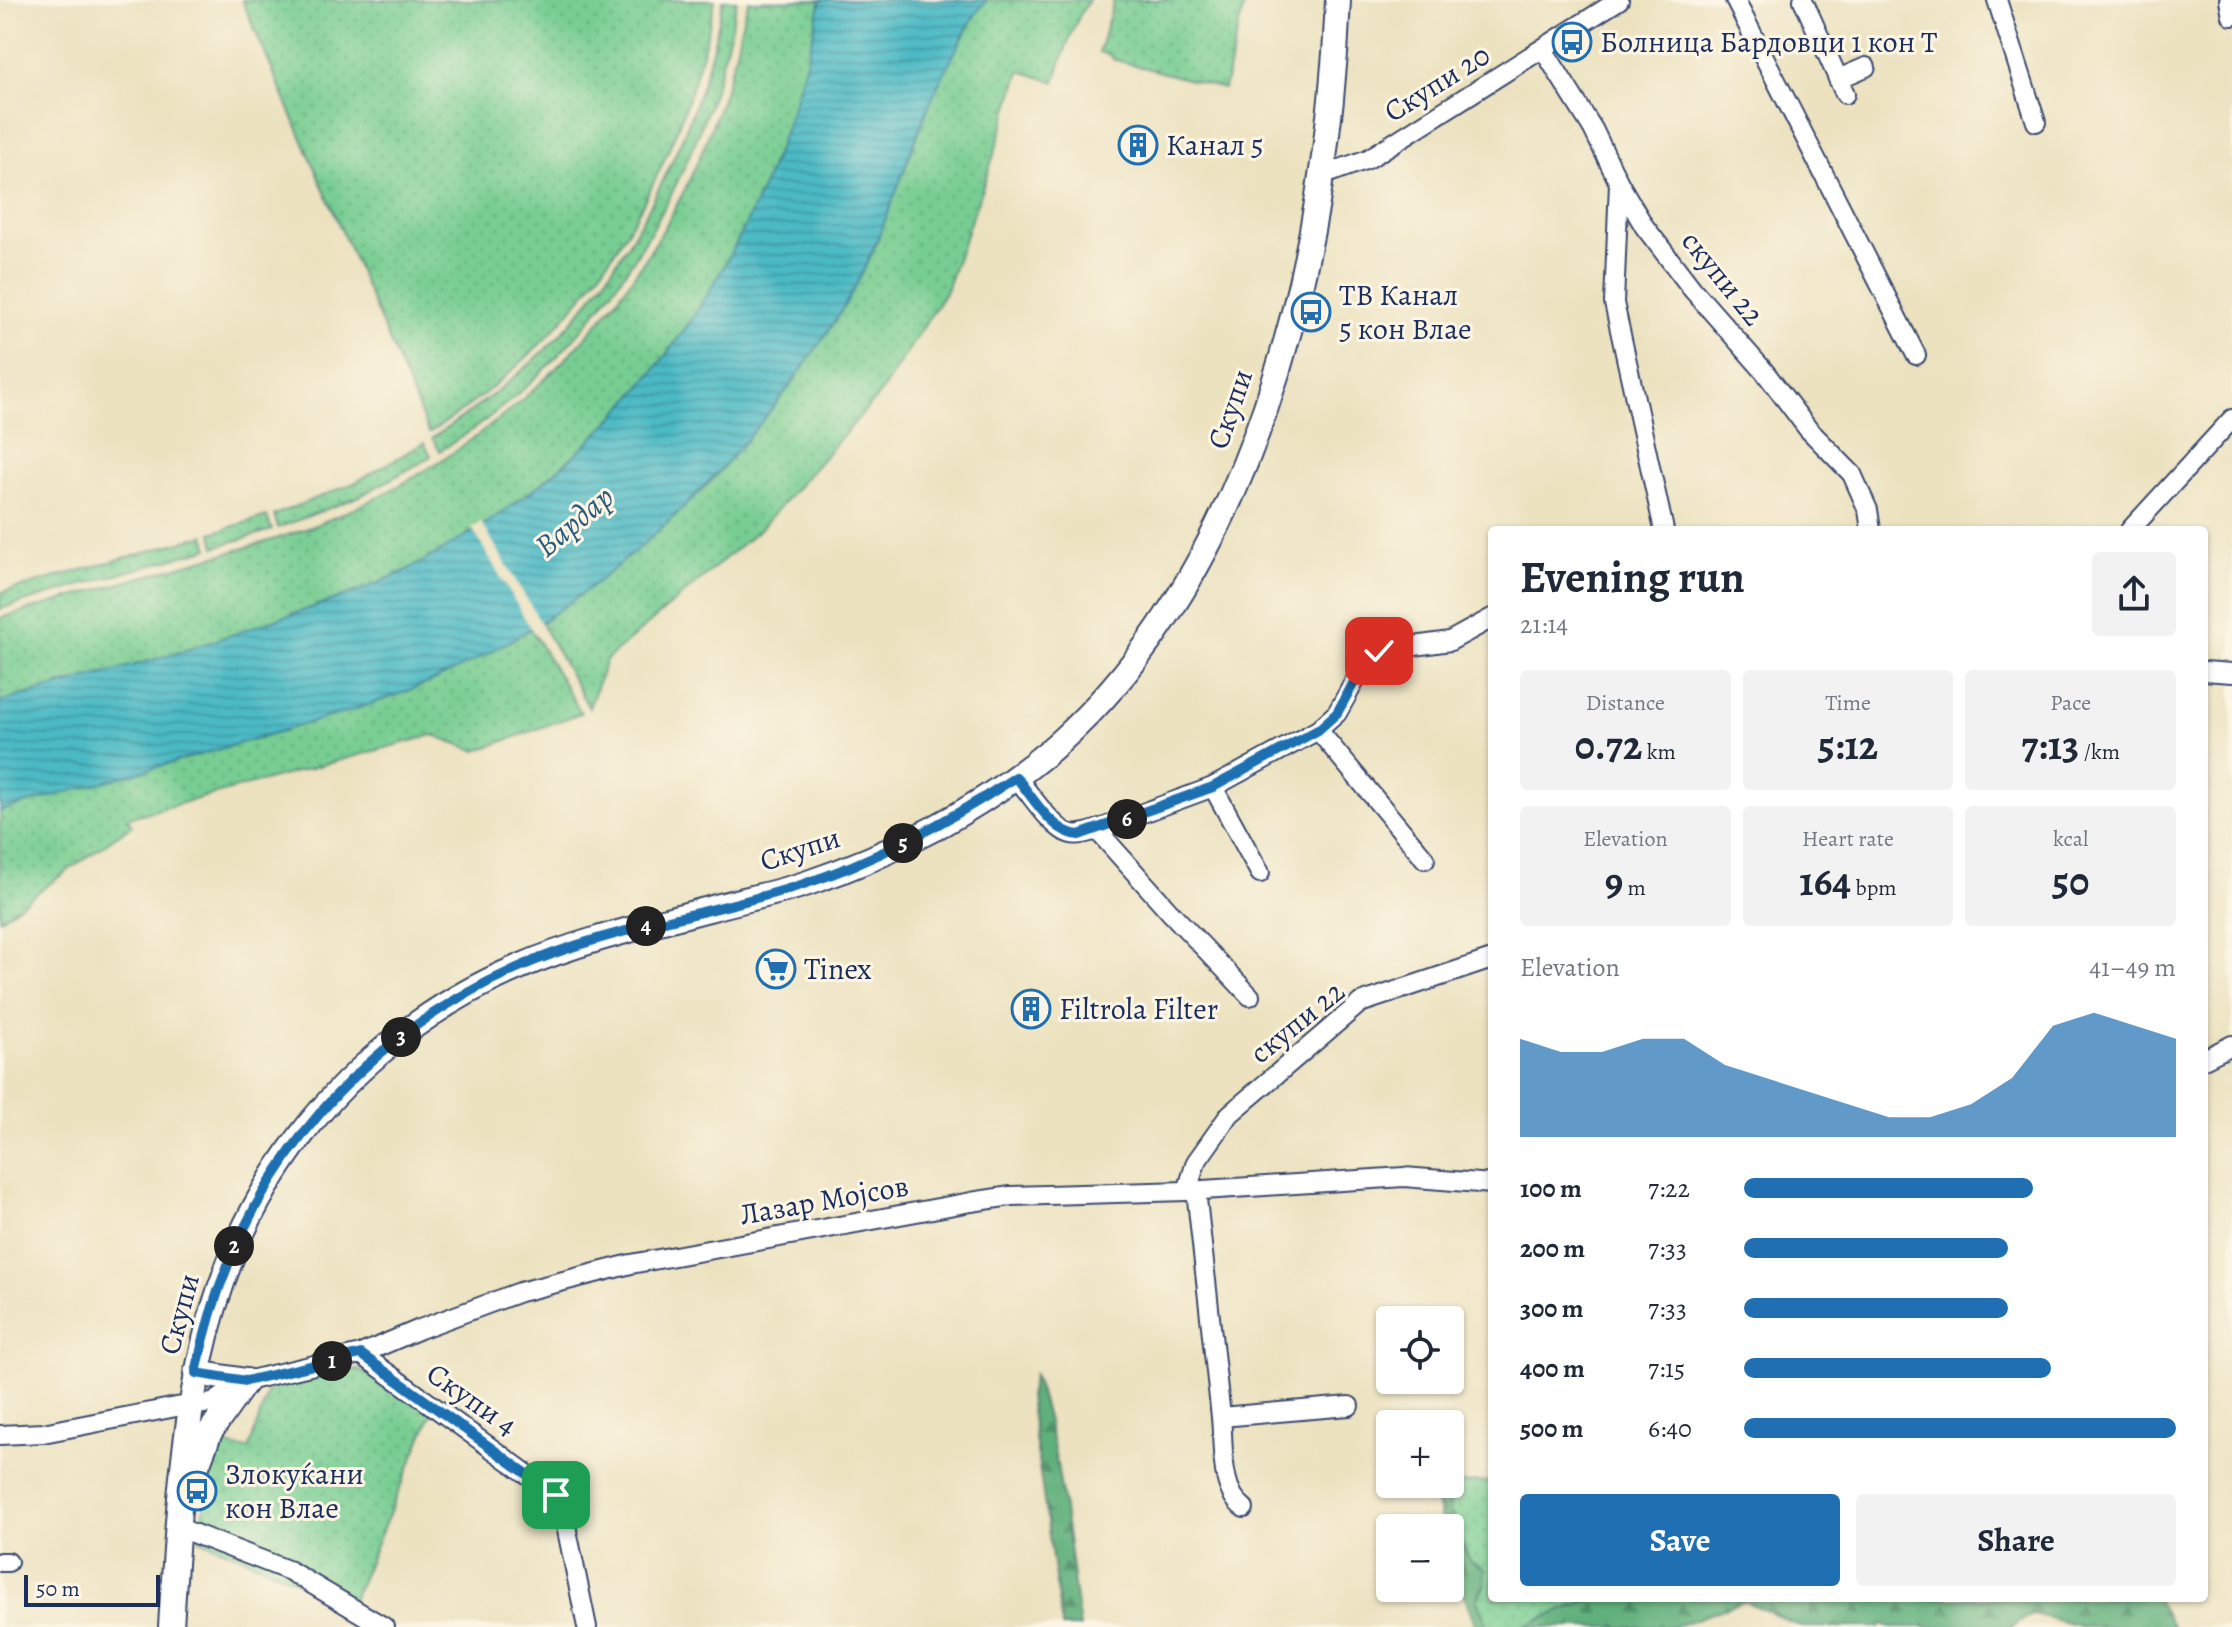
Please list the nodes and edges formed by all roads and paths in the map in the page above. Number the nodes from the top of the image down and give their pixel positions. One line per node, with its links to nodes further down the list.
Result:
1 (1338, 0): 11 (street, Скупи)
2 (1619, 0): 8 (street, Скупи 20)
3 (1735, 0): 13 (street)
4 (1803, 0): 9 (street)
5 (1997, 0): 10 (street)
6 (2229, 0): 7 (street)
7 (2232, 16)
8 (1543, 49): 11 (street, Скупи 20); 12 (street, скупи 22)
9 (1866, 67)
10 (2036, 122)
11 (1321, 176): 22 (street, Скупи)
12 (1619, 183): 15 (street); 16 (street, скупи 22)
13 (1916, 355)
14 (2232, 419): 17 (street)
15 (1663, 526)
16 (1870, 526)
17 (2134, 526)
18 (1488, 620): 21 (street)
19 (2208, 671): 20 (street)
20 (2232, 673)
21 (1318, 730): 23 (street); 25 (street)
22 (1016, 777): 24 (street); 34 (street, Скупи)
23 (1213, 787): 24 (street); 26 (street)
24 (1097, 830): 28 (street)
25 (1425, 859)
26 (1260, 873)
27 (1488, 960): 32 (street, скупи 22)
28 (1250, 996)
29 (2232, 1045): 30 (street)
30 (2208, 1057)
31 (1488, 1184): 32 (street, Лазар Мојсов)
32 (1191, 1191): 33 (street, Лазар Мојсов); 38 (street)
33 (361, 1354): 35 (street, Лазар Мојсов); 44 (street, Cкупи 4)
34 (196, 1373): 35 (street); 36 (street, Скупи)
35 (246, 1381): 36 (street, Лазар Мојсов); 41 (street)
36 (190, 1406): 39 (street, Лазар Мојсов); 41 (street, Скупи)
37 (1349, 1406): 38 (street)
38 (1221, 1417): 40 (street)
39 (0, 1435)
40 (1244, 1508)
41 (178, 1520): 42 (street, Скупи); 43 (street)
42 (171, 1627)
43 (384, 1627)
44 (587, 1627)

